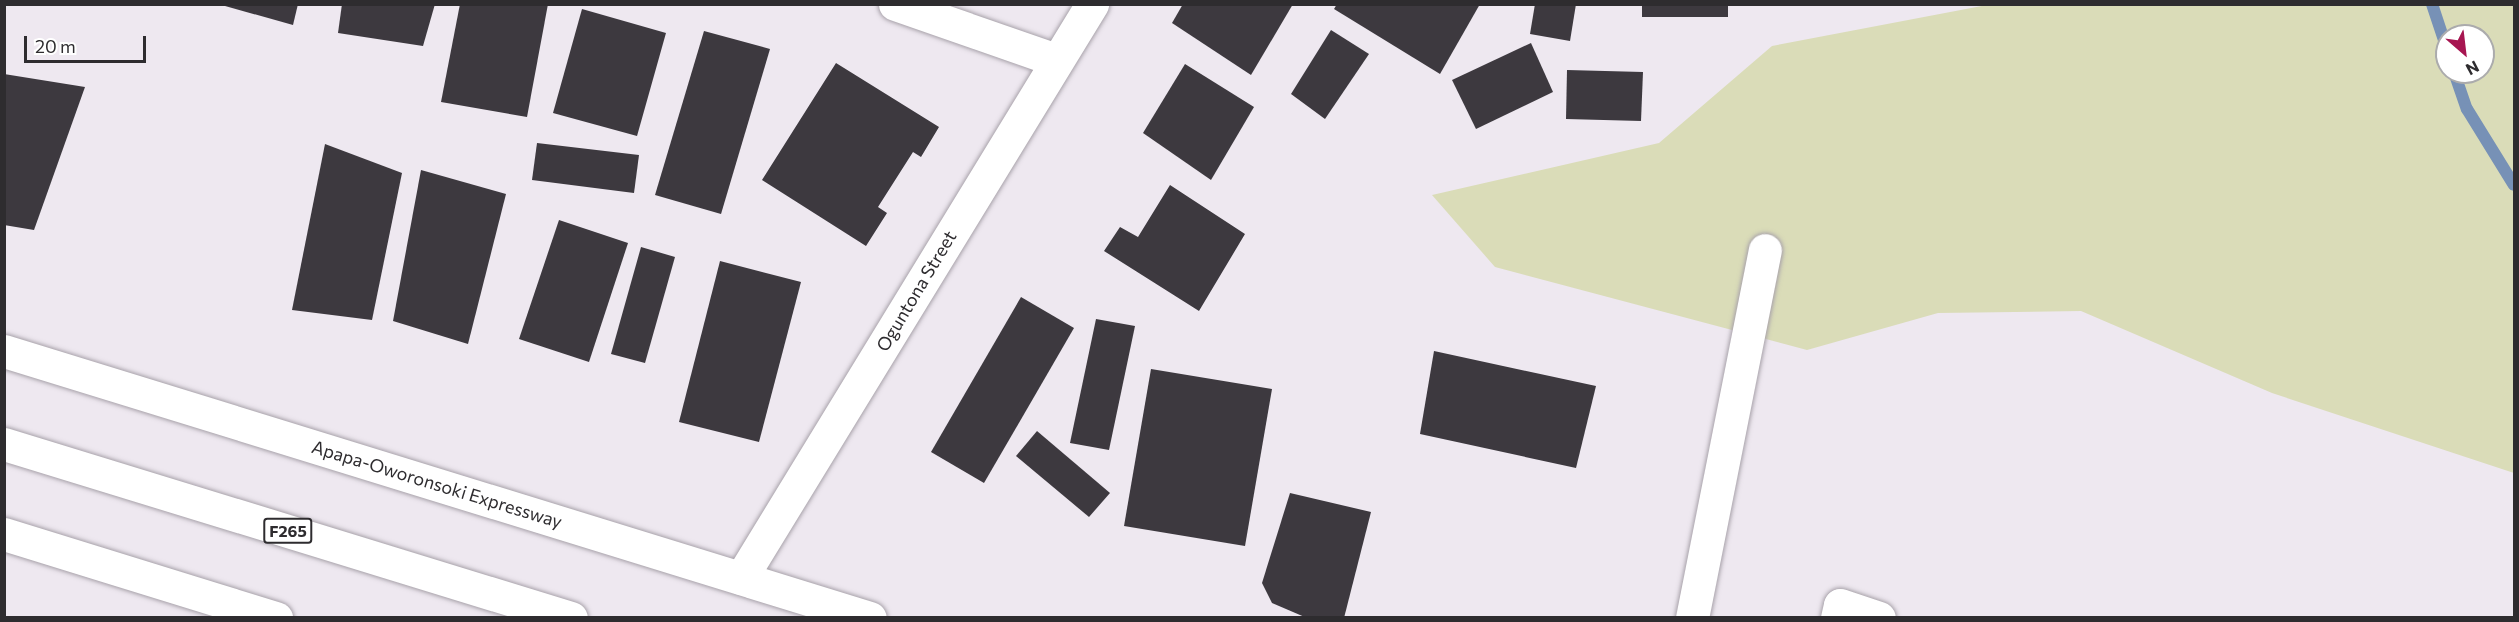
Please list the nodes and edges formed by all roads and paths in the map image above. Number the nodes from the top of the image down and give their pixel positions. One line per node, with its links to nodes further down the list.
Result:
1 (895, 4): 3 (main road)
2 (1092, 4): 3 (main road, Oguntona Street)
3 (1056, 60): 8 (main road, Oguntona Street)
4 (1765, 250): 12 (main road)
5 (4, 351): 8 (main road, Apapa-Oworonsoki Expressway)
6 (4, 444): 10 (main road, F265)
7 (4, 534): 9 (main road)
8 (741, 578): 11 (main road, Apapa-Oworonsoki Expressway)
9 (276, 618)
10 (571, 618)
11 (870, 618)
12 (1692, 618)
13 (1837, 618): 14 (main road)
14 (1879, 618)

